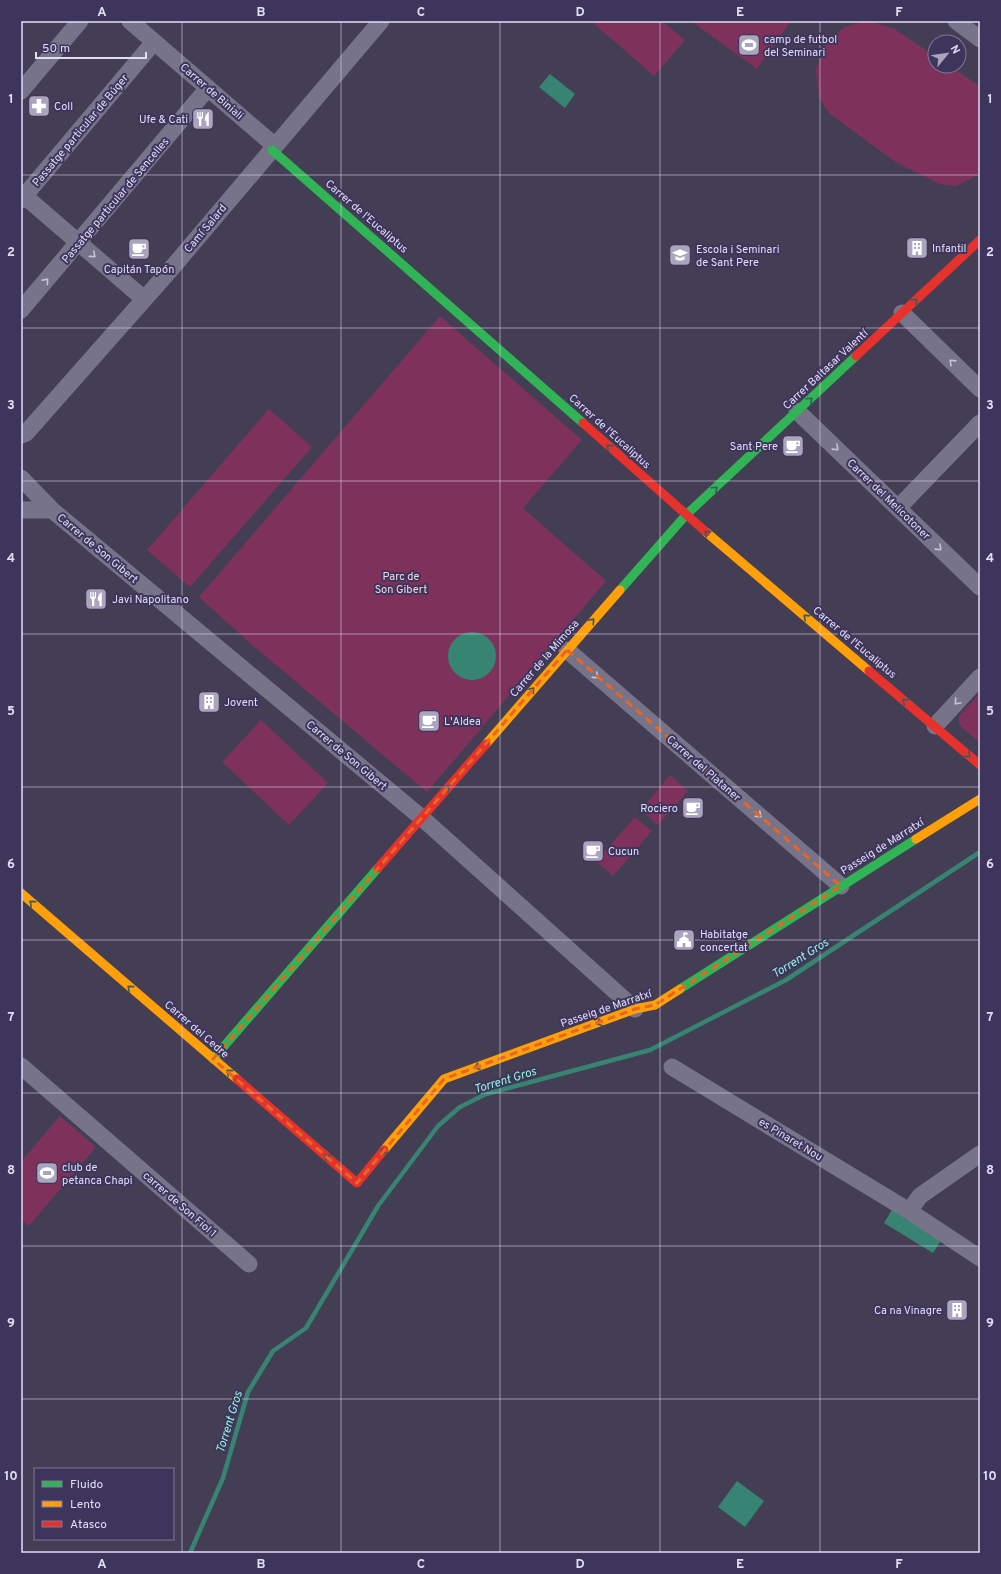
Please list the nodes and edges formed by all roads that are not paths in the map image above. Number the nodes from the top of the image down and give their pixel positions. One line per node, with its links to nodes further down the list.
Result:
1 (80, 21): 8 (street)
2 (130, 21): 6 (street, Carrer de Biniali)
3 (381, 21): 9 (street, Camí Salard)
4 (956, 21): 5 (street)
5 (980, 39)
6 (154, 42): 7 (street, Carrer de Biniali); 10 (street, Passatge particular de Búger)
7 (208, 88): 9 (street, Carrer de Biniali); 12 (street, Passatge particular de Sencelles)
8 (21, 92)
9 (273, 148): 13 (street, Camí Salard); 24 (street, Carrer de l'Eucaliptus, one-way to 9)
10 (22, 196): 12 (street)
11 (980, 240): 15 (street, Carrer Baltasar Valentí, one-way to 11)
12 (79, 243): 13 (street, one-way to 13); 14 (street, Passatge particular de Sencelles, one-way to 12)
13 (144, 299): 19 (street, Camí Salard)
14 (21, 310)
15 (902, 313): 16 (street, one-way to 15); 17 (street, Carrer Baltasar Valentí, one-way to 15)
16 (980, 389)
17 (798, 411): 21 (street, Carrer del Melicotoner, one-way to 21); 24 (street, Carrer Baltasar Valentí, one-way to 17)
18 (980, 423): 21 (street)
19 (23, 438)
20 (21, 478): 23 (street, Carrer de Son Gibert)
21 (898, 508): 25 (street, Carrer del Melicotoner, one-way to 25)
22 (21, 510): 23 (street, Carrer de Son Gibert)
23 (52, 510): 31 (street, Carrer de Son Gibert)
24 (686, 515): 26 (street, Carrer de la Mimosa, one-way to 24); 28 (street, Carrer de l'Eucaliptus, one-way to 24)
25 (980, 587)
26 (567, 650): 31 (street, Carrer de la Mimosa, one-way to 26); 32 (street, Carrer del Plataner, one-way to 32)
27 (980, 678): 28 (street, one-way to 28)
28 (935, 726): 29 (street, Carrer de l'Eucaliptus, one-way to 29)
29 (980, 765)
30 (980, 799): 32 (street, Passeig de Marratxí)
31 (422, 818): 34 (street, Carrer de Son Gibert); 35 (street, Carrer de la Mimosa)
32 (841, 886): 34 (street, Passeig de Marratxí)
33 (21, 893): 35 (street, Carrer del Cedre, one-way to 33)
34 (635, 1009): 39 (street, Passeig de Marratxí, one-way to 39)
35 (213, 1059): 39 (street, Carrer del Cedre, one-way to 35)
36 (21, 1066): 42 (street, carrer de Son Fiol 1)
37 (672, 1067): 40 (street, es Pinaret Nou)
38 (980, 1154): 40 (street)
39 (357, 1183)
40 (909, 1210): 41 (street, es Pinaret Nou)
41 (980, 1258)
42 (248, 1264)

